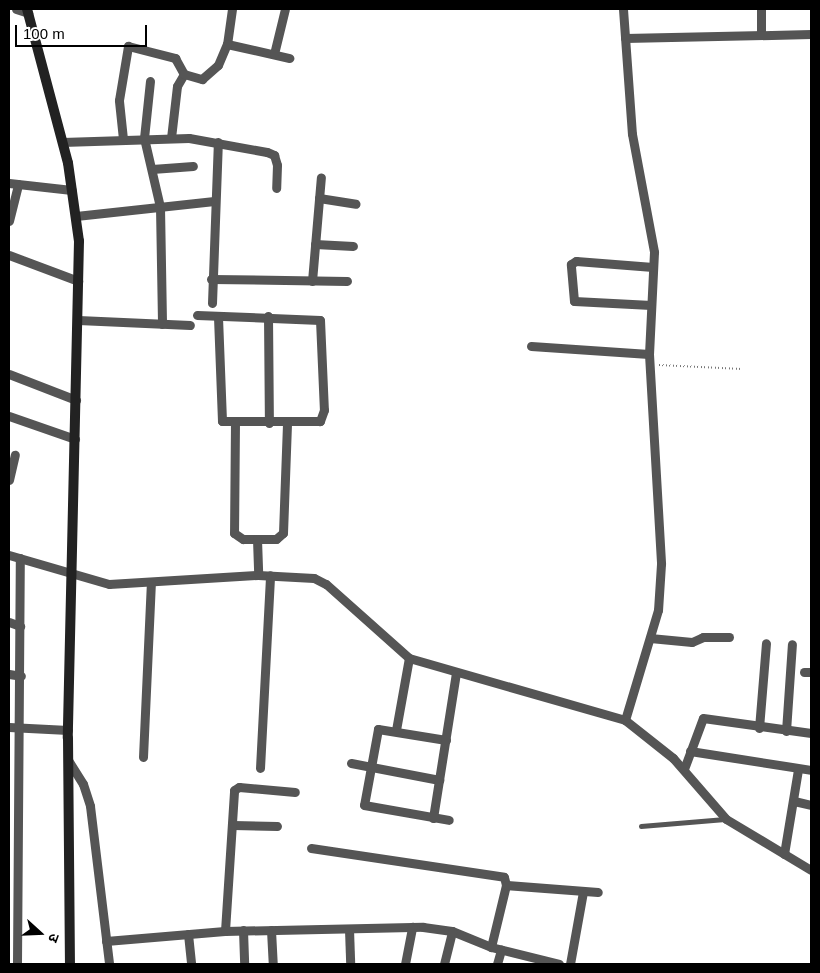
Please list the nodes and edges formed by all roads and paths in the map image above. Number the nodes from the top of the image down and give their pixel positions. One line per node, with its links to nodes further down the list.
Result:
1 (16, 9): 6 (street)
2 (232, 9): 10 (street)
3 (284, 9): 11 (street)
4 (623, 9): 9 (street)
5 (761, 9): 8 (street)
6 (27, 11): 18 (street)
7 (811, 34): 8 (street)
8 (761, 35): 9 (street)
9 (625, 38): 36 (street)
10 (227, 44): 11 (street); 13 (street)
11 (274, 54): 12 (street)
12 (289, 58)
13 (184, 74): 16 (street); 17 (street)
14 (150, 82): 15 (street)
15 (144, 138): 16 (street); 17 (street); 21 (street)
16 (171, 138): 19 (street)
17 (123, 139): 18 (street)
18 (62, 142): 26 (street)
19 (218, 142): 25 (street); 28 (street)
20 (193, 166): 21 (street)
21 (152, 169): 30 (street)
22 (320, 177): 27 (street)
23 (9, 183): 24 (street)
24 (18, 184): 26 (street); 32 (street)
25 (276, 188)
26 (72, 190): 31 (street)
27 (319, 198): 29 (street); 33 (street)
28 (214, 201): 30 (street); 37 (street)
29 (356, 204)
30 (160, 207): 31 (street); 47 (street)
31 (76, 216): 38 (street)
32 (9, 221)
33 (315, 244): 34 (street); 39 (street)
34 (352, 246)
35 (9, 255): 38 (street)
36 (654, 267): 42 (street); 42 (street)
37 (211, 279): 39 (street); 41 (street)
38 (78, 280): 46 (street)
39 (312, 281): 40 (street)
40 (347, 281)
41 (212, 303)
42 (651, 305): 50 (street)
43 (197, 315): 44 (street)
44 (218, 316): 45 (street); 56 (street)
45 (268, 316): 57 (street); 58 (street)
46 (78, 320): 47 (street); 54 (street)
47 (162, 324): 48 (street)
48 (190, 325)
49 (531, 346): 50 (street)
50 (649, 354): 51 (street)
51 (650, 365): 52 (path); 72 (street)
52 (742, 369)
53 (9, 374): 54 (street)
54 (76, 400): 59 (street)
55 (9, 416): 59 (street)
56 (235, 422): 57 (street); 62 (street)
57 (269, 423): 58 (street)
58 (286, 423): 62 (street)
59 (75, 439): 65 (street)
60 (15, 455): 61 (street)
61 (9, 480)
62 (258, 539): 66 (street)
63 (9, 555): 64 (street)
64 (20, 558): 65 (street); 70 (street)
65 (72, 572): 68 (street); 83 (street)
66 (258, 575): 67 (street); 68 (street)
67 (270, 575): 75 (street); 93 (street)
68 (151, 583): 89 (street)
69 (9, 622): 70 (street)
70 (20, 626): 78 (street)
71 (729, 637): 72 (street)
72 (650, 638): 79 (street)
73 (766, 643): 82 (street)
74 (792, 644): 85 (street)
75 (410, 658): 76 (street); 84 (street)
76 (456, 673): 79 (street); 87 (street)
77 (9, 674): 78 (street)
78 (21, 676): 81 (street)
79 (625, 720): 94 (street)
80 (9, 727): 81 (street)
81 (21, 727): 83 (street); 123 (street)
82 (758, 728): 85 (street); 88 (street)
83 (68, 730): 90 (street)
84 (396, 730): 87 (street); 92 (street)
85 (786, 731): 86 (street)
86 (811, 733)
87 (446, 740): 97 (street)
88 (690, 751): 94 (street); 95 (street)
89 (143, 757)
90 (68, 760): 120 (street); 124 (street)
91 (350, 763): 92 (street)
92 (369, 767): 97 (street); 101 (street)
93 (260, 768)
94 (684, 769): 102 (street)
95 (798, 769): 96 (street); 99 (street)
96 (811, 770)
97 (440, 780): 101 (street)
98 (295, 792): 104 (street)
99 (794, 801): 100 (street); 108 (street)
100 (811, 805)
101 (433, 818): 103 (street)
102 (726, 819): 106 (lane); 108 (street)
103 (449, 820)
104 (233, 825): 105 (street); 117 (street)
105 (277, 826)
106 (640, 826)
107 (311, 848): 110 (street)
108 (784, 854): 109 (street)
109 (811, 870)
110 (506, 885): 111 (street); 121 (street)
111 (583, 892): 112 (street); 134 (street)
112 (598, 892)
113 (412, 927): 114 (street); 118 (street); 130 (street)
114 (349, 929): 116 (street); 129 (street)
115 (243, 930): 116 (street); 117 (street); 127 (street)
116 (271, 930): 128 (street)
117 (225, 931): 119 (street)
118 (452, 931): 121 (street); 131 (street)
119 (188, 934): 120 (street); 126 (street)
120 (106, 942): 125 (street)
121 (490, 947): 122 (street)
122 (501, 950): 132 (street); 133 (street)
123 (17, 964)
124 (70, 964)
125 (109, 964)
126 (191, 964)
127 (244, 964)
128 (273, 964)
129 (350, 964)
130 (405, 964)
131 (444, 964)
132 (497, 964)
133 (559, 964)
134 (570, 964)

